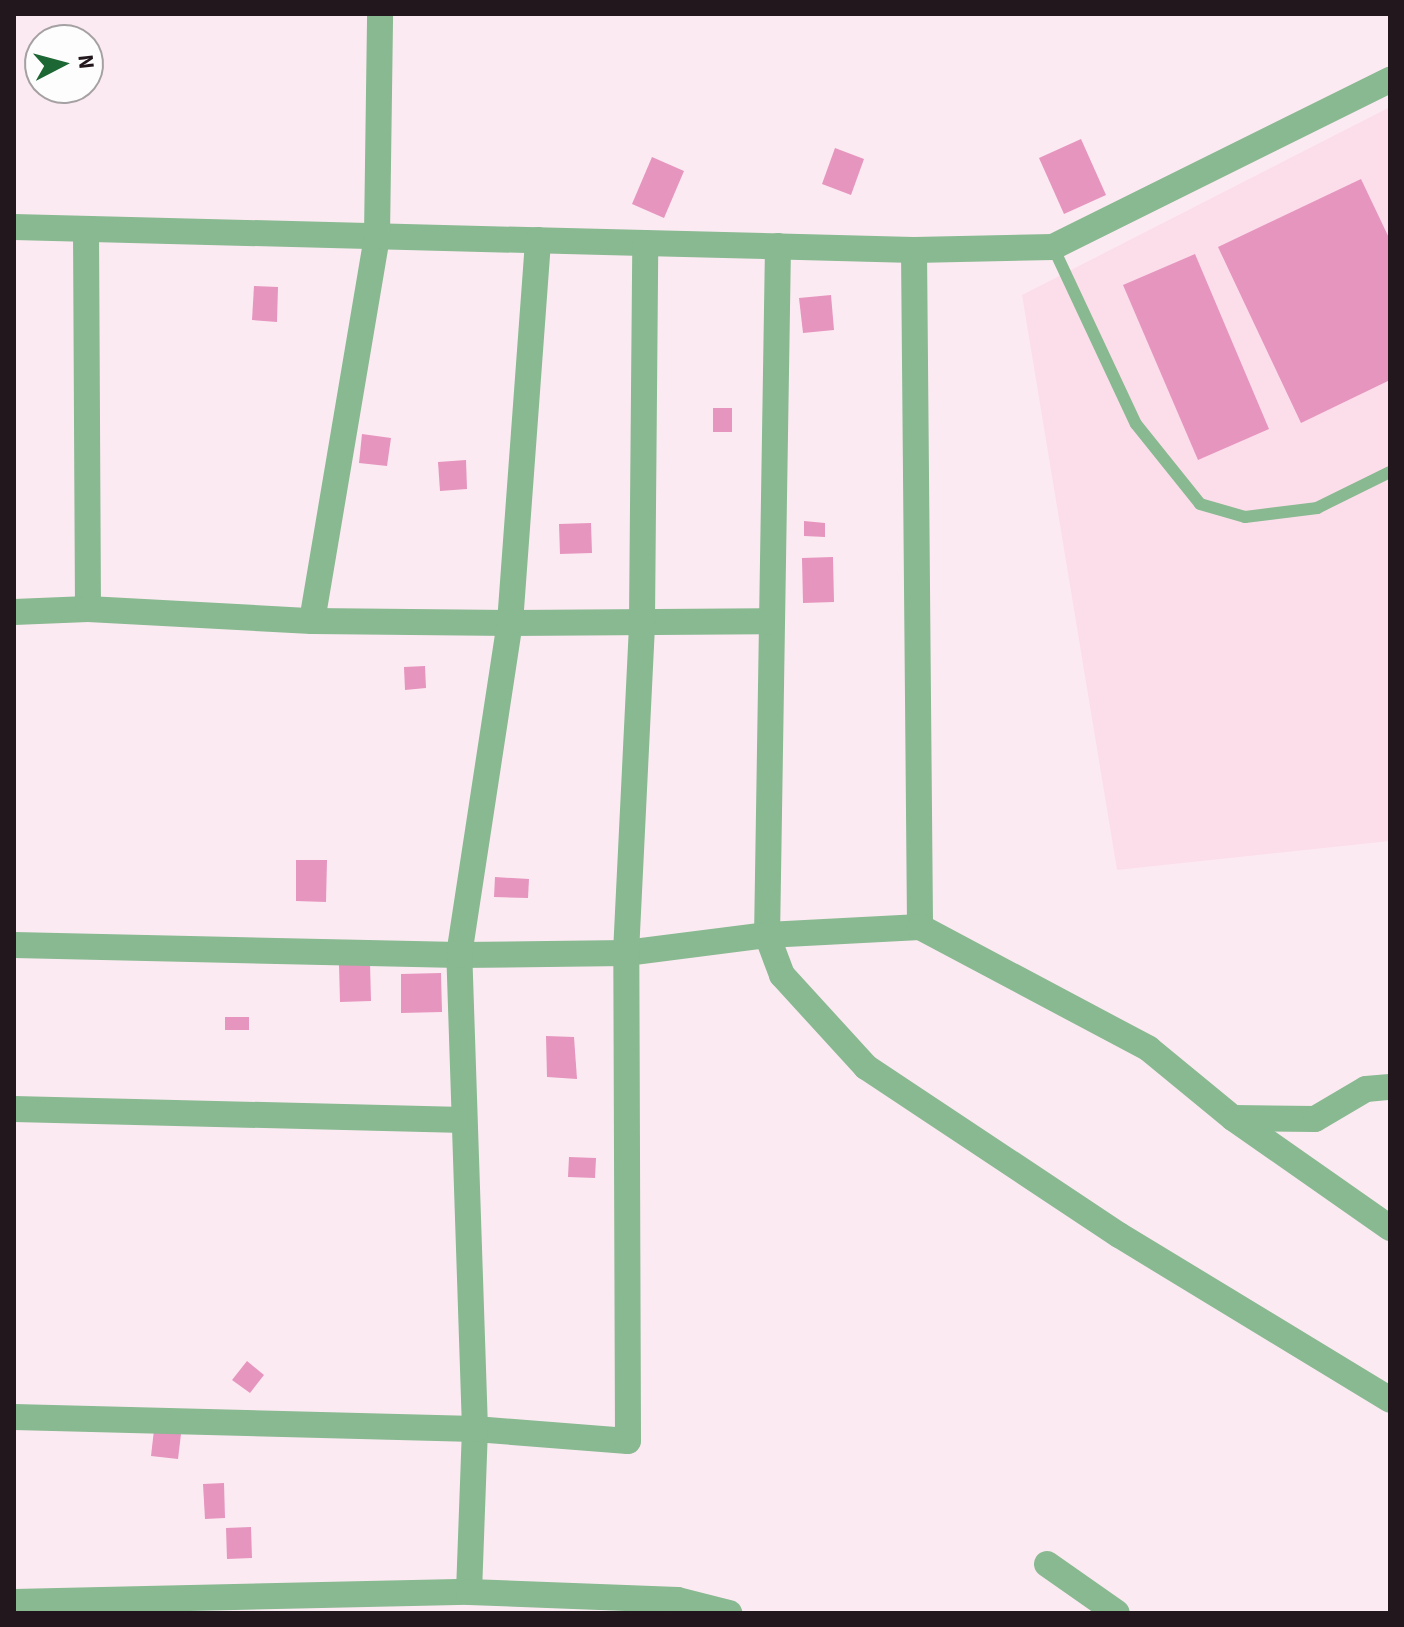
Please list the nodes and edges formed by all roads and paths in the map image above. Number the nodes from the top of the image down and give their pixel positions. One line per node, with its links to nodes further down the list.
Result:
1 (380, 14): 5 (street)
2 (1390, 80): 9 (street)
3 (14, 227): 4 (street)
4 (86, 229): 5 (street); 12 (street)
5 (377, 236): 6 (street); 14 (street)
6 (538, 240): 7 (street); 17 (street)
7 (645, 243): 8 (street); 15 (street)
8 (778, 246): 10 (street); 16 (street)
9 (1053, 247): 10 (street); 11 (lane)
10 (914, 250): 18 (street)
11 (1390, 472)
12 (88, 609): 13 (street); 14 (street)
13 (14, 612)
14 (312, 621): 17 (street)
15 (642, 621): 16 (street); 17 (street); 21 (street)
16 (772, 621): 19 (street)
17 (510, 623): 22 (street)
18 (920, 927): 19 (street); 25 (street)
19 (767, 935): 21 (street); 28 (street)
20 (14, 945): 22 (street)
21 (626, 953): 22 (street); 30 (street)
22 (459, 955): 26 (street)
23 (1390, 1087): 25 (street)
24 (14, 1109): 26 (street)
25 (1233, 1118): 27 (street)
26 (464, 1120): 30 (street)
27 (1390, 1228)
28 (1390, 1400)
29 (14, 1417): 30 (street)
30 (475, 1429): 32 (street)
31 (1047, 1564): 36 (street)
32 (469, 1592): 34 (street); 35 (street)
33 (14, 1602): 34 (street)
34 (309, 1604)
35 (729, 1613)
36 (1117, 1613)

